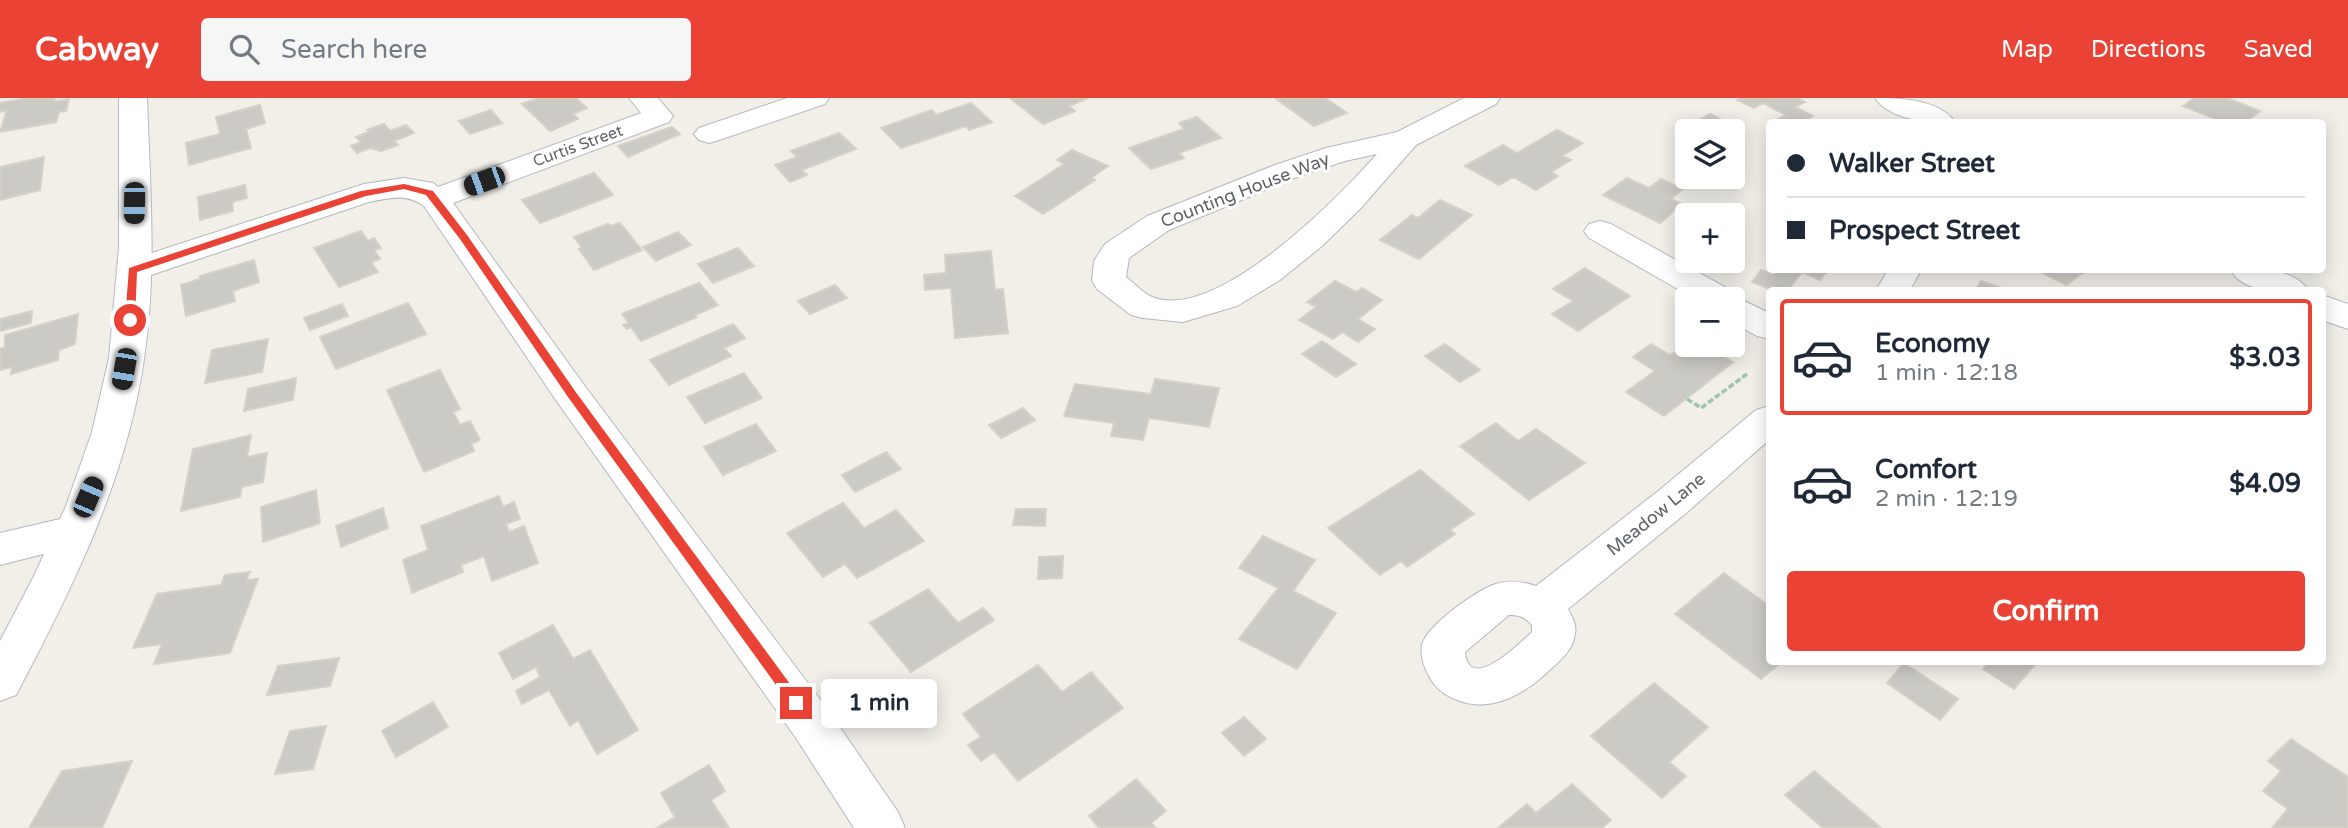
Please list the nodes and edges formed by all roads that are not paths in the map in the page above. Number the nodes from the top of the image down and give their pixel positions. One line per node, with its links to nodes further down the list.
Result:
1 (133, 98): 11 (street)
2 (643, 98): 9 (street, Curtis Street)
3 (815, 98): 7 (street)
4 (1486, 98): 8 (street, Counting House Way)
5 (1889, 98): 6 (street)
6 (1934, 119)
7 (709, 134)
8 (1406, 139): 8 (street, Counting House Way)
9 (435, 199): 11 (street); 24 (street)
10 (1600, 231): 13 (street)
11 (133, 270): 20 (street)
12 (2254, 273): 14 (street)
13 (1699, 287)
14 (2284, 287)
15 (2326, 308): 17 (street)
16 (1745, 314): 18 (street)
17 (2348, 318)
18 (1766, 326)
19 (1766, 422): 22 (street, Meadow Lane)
20 (74, 532): 21 (street); 23 (street)
21 (0, 549)
22 (1541, 606)
23 (0, 682)
24 (881, 828)

